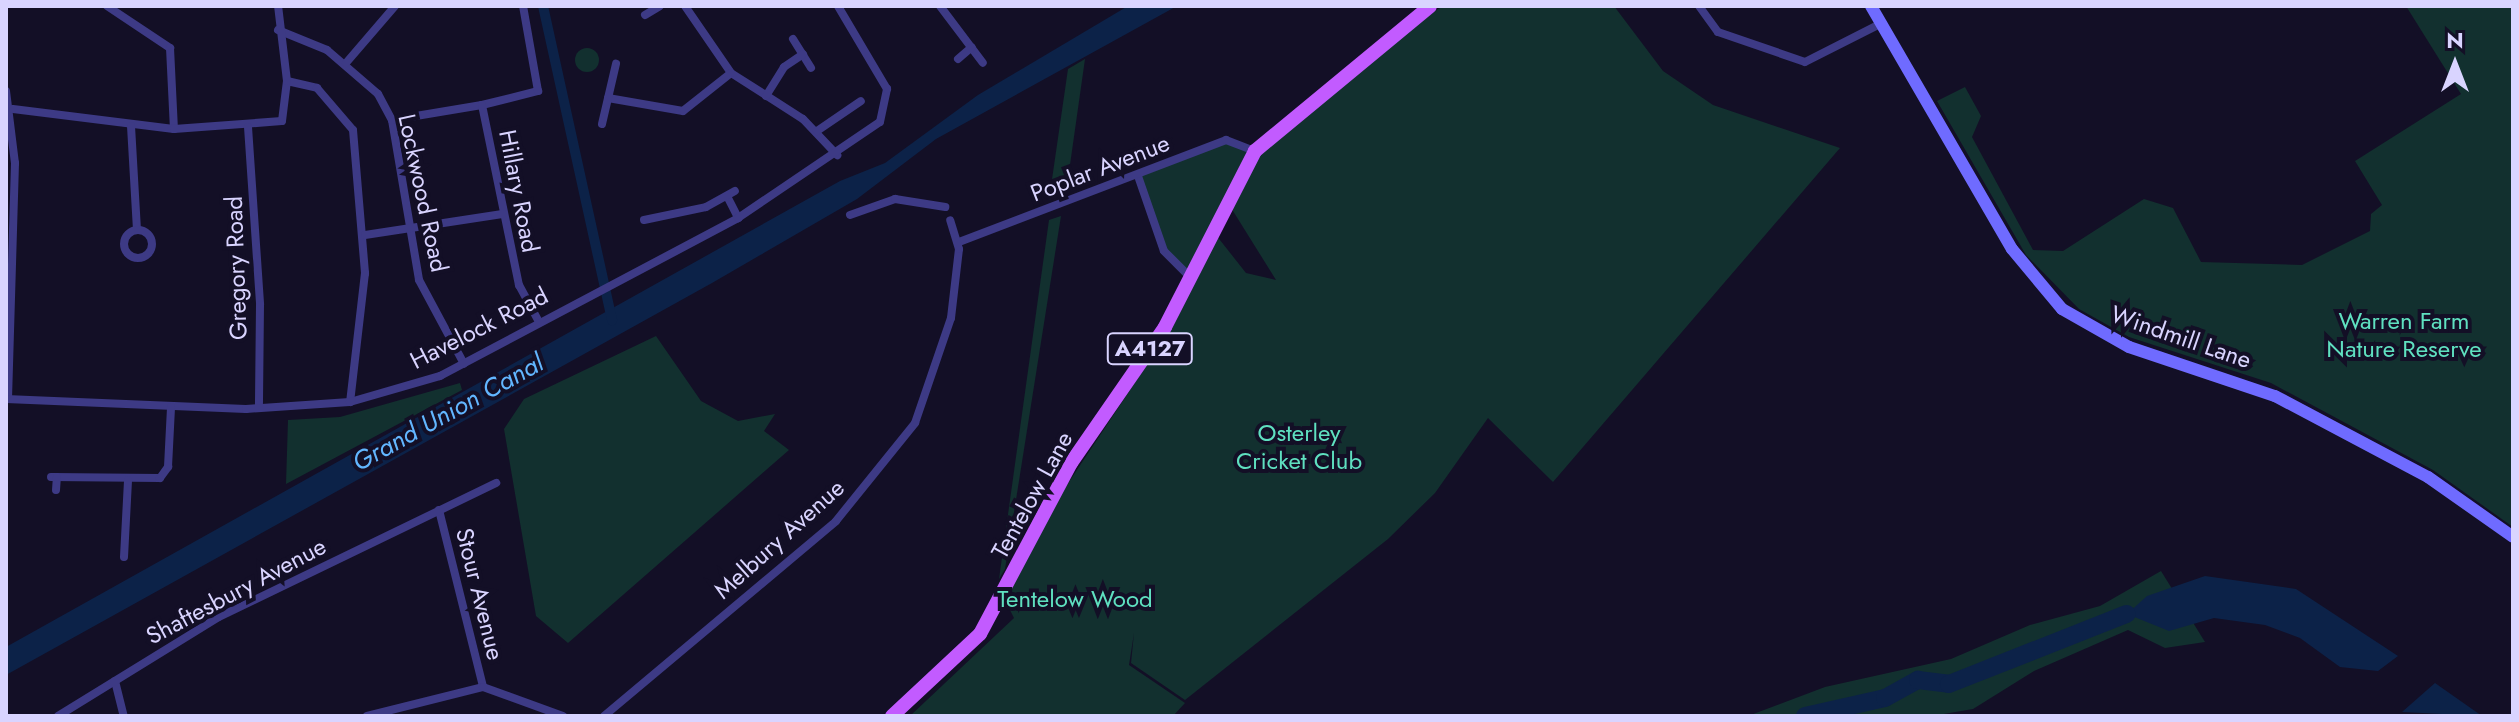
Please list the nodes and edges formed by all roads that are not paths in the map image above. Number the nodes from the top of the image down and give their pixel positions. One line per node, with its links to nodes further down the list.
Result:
1 (107, 6): 35 (street)
2 (278, 6): 14 (street)
3 (395, 6): 19 (street)
4 (523, 6): 29 (street)
5 (660, 6): 12 (street)
6 (685, 6): 23 (street)
7 (838, 6): 38 (street, Havelock Road)
8 (940, 6): 16 (street)
9 (1430, 6): 37 (main road, Tentelow Lane / A4127)
10 (1699, 6): 13 (street)
11 (1871, 6): 13 (main road, Windmill Lane)
12 (645, 15)
13 (1882, 23): 62 (main road, Windmill Lane)
14 (278, 30): 19 (street, Lockwood Road); 24 (street)
15 (793, 39): 17 (street)
16 (972, 47): 18 (street); 20 (street)
17 (803, 54): 22 (street); 26 (street)
18 (958, 59)
19 (346, 63): 31 (street, Lockwood Road)
20 (983, 63)
21 (616, 64): 27 (street)
22 (811, 68)
23 (731, 73): 26 (street); 27 (street)
24 (287, 81): 34 (street); 49 (street)
25 (6, 91): 30 (street)
26 (766, 96): 36 (street)
27 (608, 98): 32 (street)
28 (861, 101): 36 (street)
29 (482, 105): 31 (street, Hillary Road); 42 (street, Hillary Road)
30 (13, 109): 33 (street); 39 (street)
31 (392, 120): 48 (street, Lockwood Road)
32 (602, 124)
33 (131, 126): 35 (street); 47 (street)
34 (248, 127): 35 (street); 56 (street, Gregory Road)
35 (174, 129)
36 (817, 131): 38 (street)
37 (1255, 151): 40 (street, Poplar Avenue); 51 (main road, Tentelow Lane / A4127)
38 (837, 155): 44 (street, Havelock Road)
39 (11, 163): 54 (street)
40 (1138, 176): 50 (street, Poplar Avenue); 51 (street)
41 (945, 207): 43 (street)
42 (502, 214): 48 (street); 52 (street, Hillary Road)
43 (850, 215)
44 (738, 218): 45 (street); 52 (street, Havelock Road)
45 (644, 220)
46 (950, 220): 50 (street, Melbury Avenue)
47 (137, 229)
48 (406, 229): 49 (street); 53 (street, Lockwood Road)
49 (365, 235): 55 (street)
50 (959, 242): 70 (street, Melbury Avenue)
51 (1191, 278): 71 (main road, Tentelow Lane / A4127)
52 (539, 322): 53 (street, Havelock Road)
53 (464, 364): 55 (street, Havelock Road)
54 (7, 399): 57 (street, Havelock Road)
55 (350, 402): 56 (street, Havelock Road)
56 (259, 406): 57 (street, Havelock Road)
57 (171, 407): 58 (street)
58 (128, 480): 60 (street); 63 (street)
59 (496, 483): 61 (street, Shaftesbury Avenue)
60 (56, 490)
61 (439, 510): 64 (street, Shaftesbury Avenue); 65 (street, Stour Avenue)
62 (2513, 537)
63 (124, 557)
64 (115, 681): 66 (street, Shaftesbury Avenue); 67 (street)
65 (483, 687): 68 (street); 69 (street)
66 (58, 716)
67 (124, 716)
68 (367, 716)
69 (563, 716)
70 (604, 716)
71 (892, 716)

